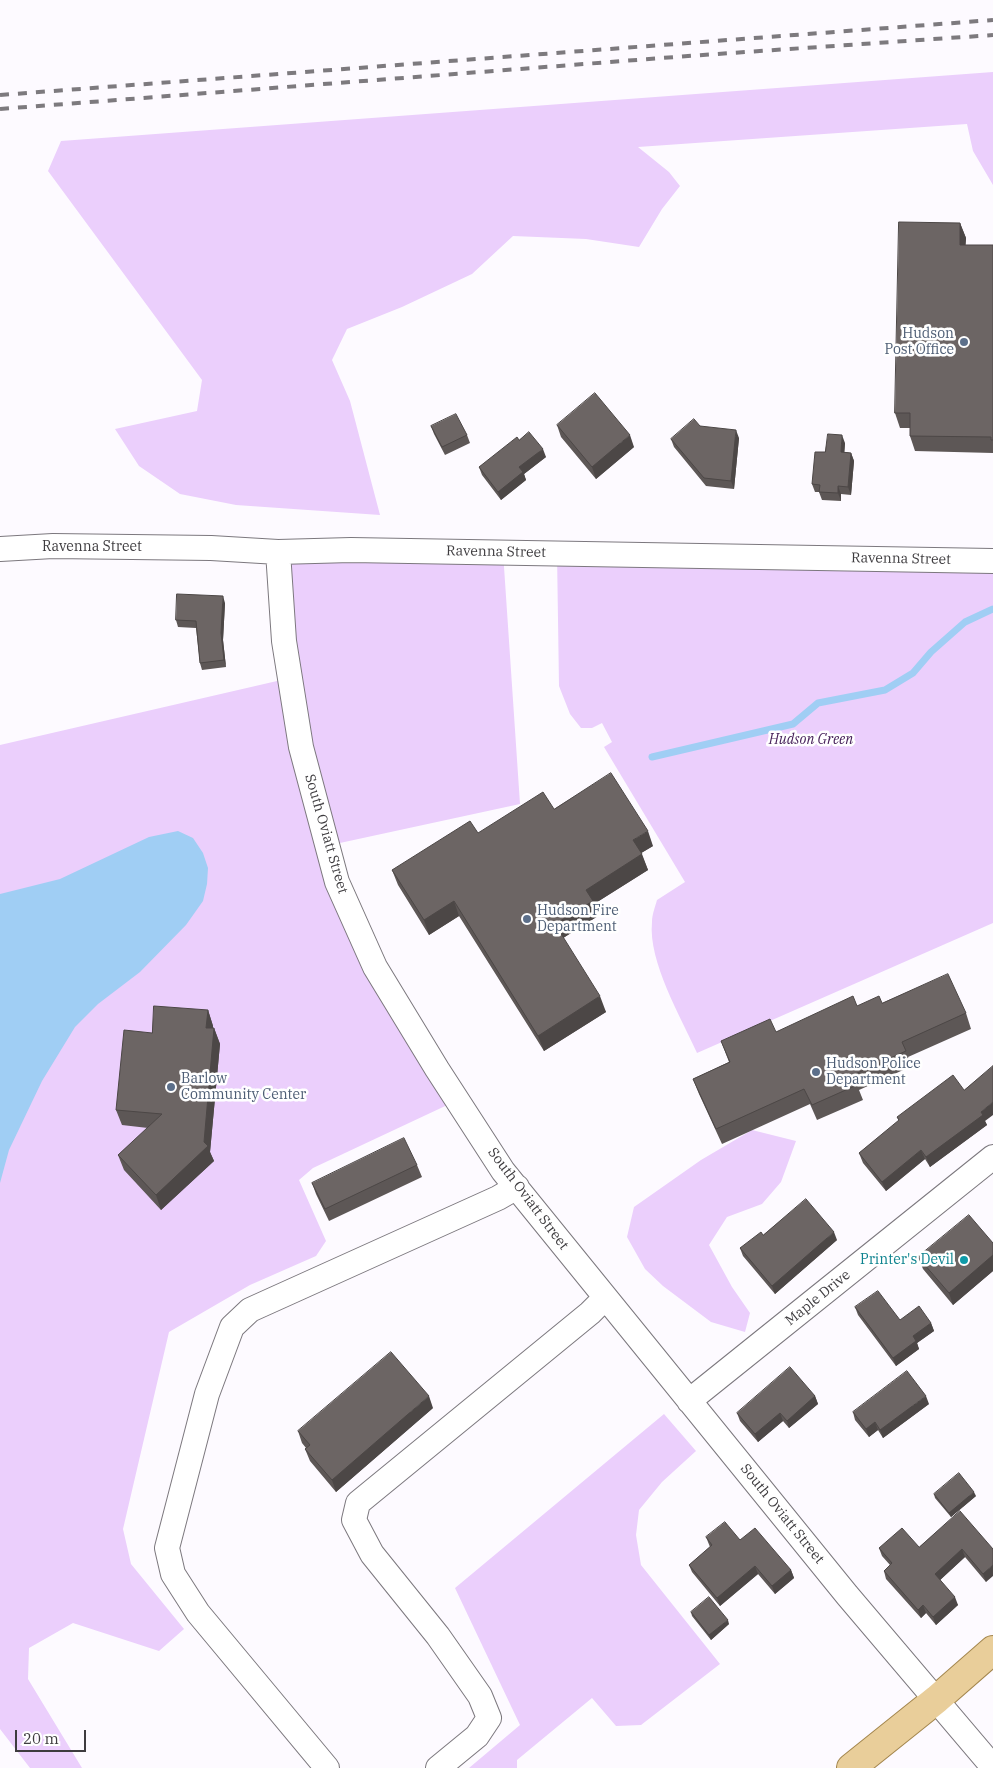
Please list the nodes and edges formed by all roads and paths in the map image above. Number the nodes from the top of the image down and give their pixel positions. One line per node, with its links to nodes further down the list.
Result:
1 (0, 549): 2 (street, Ravenna Street)
2 (278, 552): 3 (street, Ravenna Street); 5 (street, South Oviatt Street)
3 (993, 561)
4 (993, 1157): 7 (street, Maple Drive)
5 (517, 1187): 6 (street, South Oviatt Street); 11 (street)
6 (606, 1298): 7 (street, South Oviatt Street); 12 (street)
7 (689, 1401): 9 (street, South Oviatt Street)
8 (993, 1650): 9 (main road)
9 (937, 1699): 10 (street, South Oviatt Street); 13 (main road)
10 (993, 1767)
11 (327, 1768)
12 (438, 1768)
13 (851, 1768)

